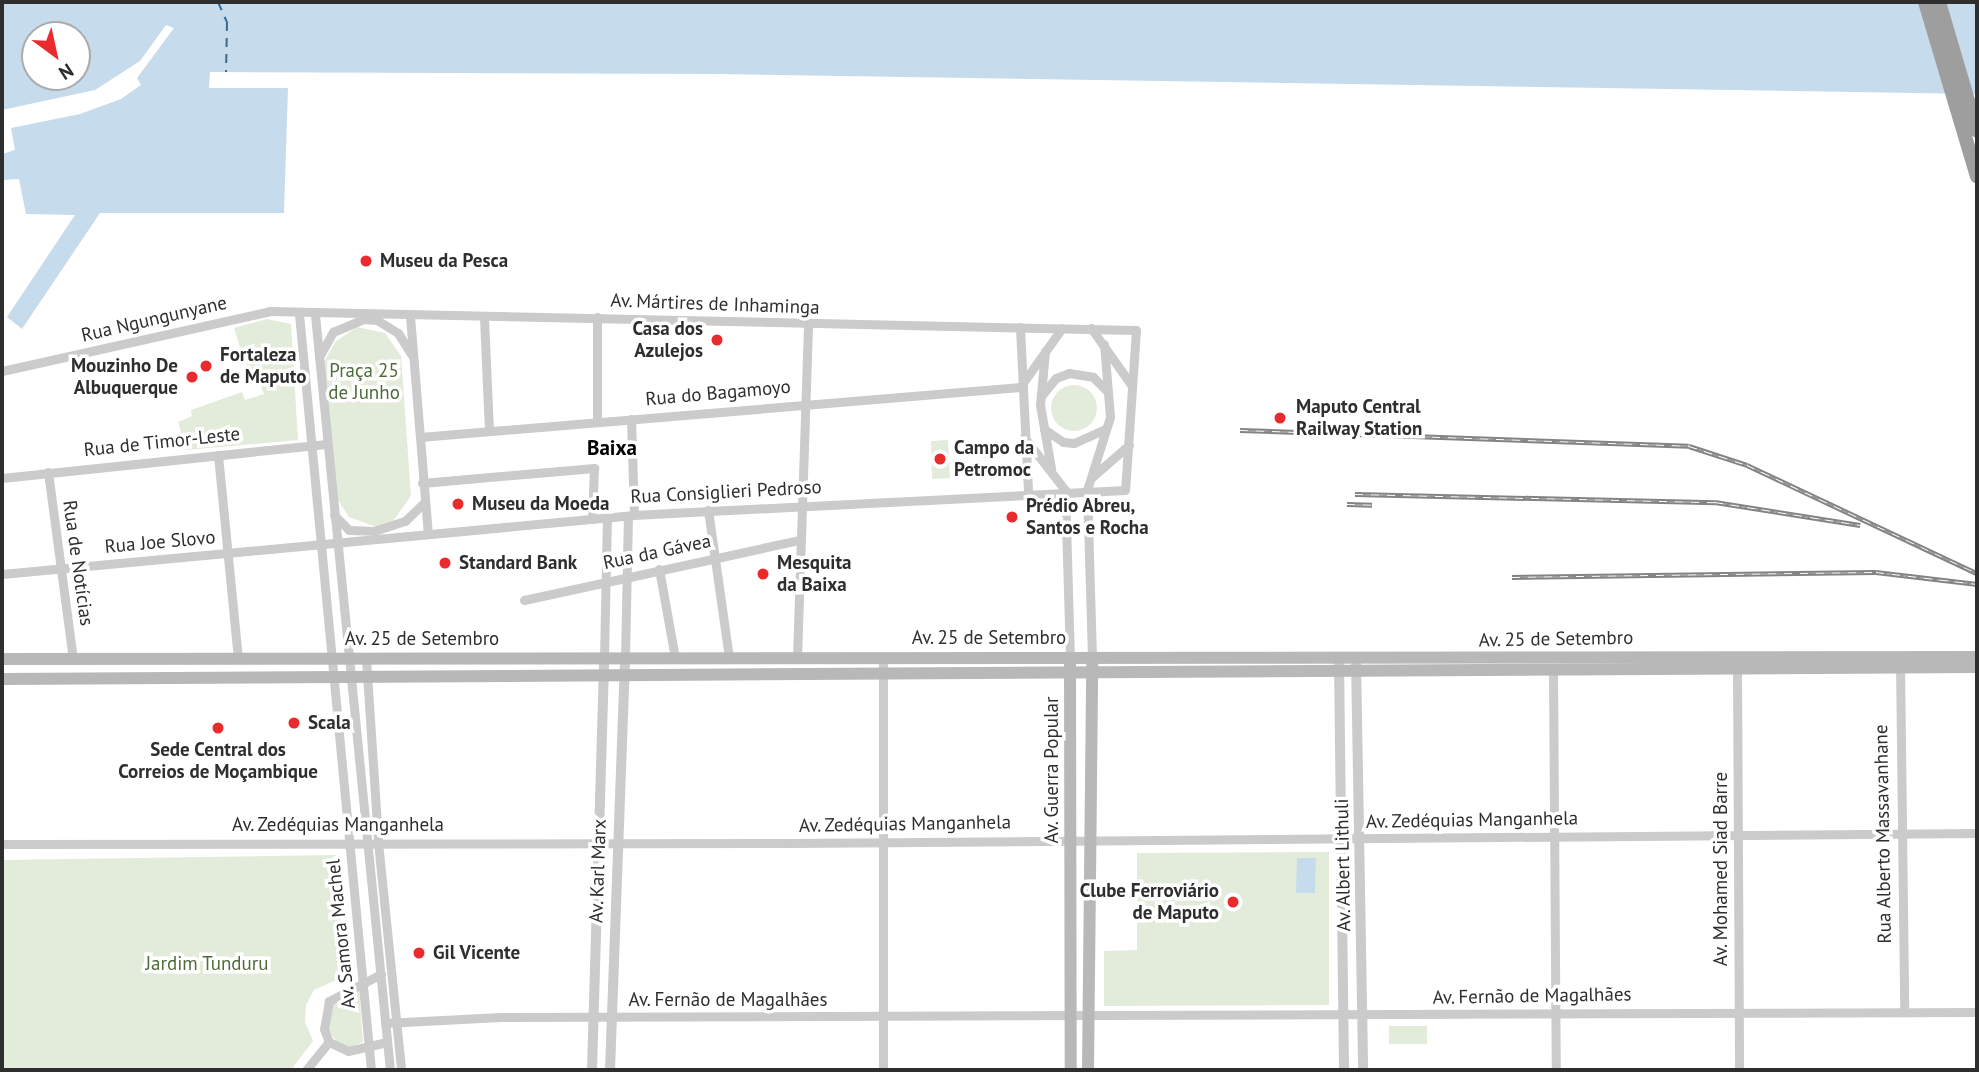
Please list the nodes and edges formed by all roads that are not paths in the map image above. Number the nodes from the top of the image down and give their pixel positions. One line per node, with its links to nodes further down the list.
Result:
1 (1925, 2): 4 (highway)
2 (1939, 2): 3 (highway)
3 (1977, 131)
4 (1977, 176)
5 (299, 314): 6 (street, Rua Ngungunyane); 18 (street, Rua Ngungunyane); 32 (street, Av. Samora Machel)
6 (315, 315): 7 (street); 17 (street)
7 (410, 316): 8 (street, Av. Mártires de Inhaminga); 16 (street)
8 (484, 317): 9 (street, Av. Mártires de Inhaminga); 28 (street)
9 (597, 317): 10 (street, Av. Mártires de Inhaminga); 25 (street)
10 (808, 326): 11 (street, Av. Mártires de Inhaminga); 23 (street)
11 (1020, 327): 12 (street, Av. Mártires de Inhaminga); 19 (street)
12 (1062, 328): 13 (street, Av. Mártires de Inhaminga); 15 (street)
13 (1091, 328): 14 (street); 20 (street, Av. Mártires de Inhaminga)
14 (1104, 344): 20 (street); 21 (street, Av. Guerra Popular)
15 (1045, 349): 19 (street); 22 (street)
16 (413, 359): 17 (street); 29 (street)
17 (318, 366): 31 (street)
18 (2, 371)
19 (1020, 387): 23 (street, Rua do Bagamoyo); 30 (street)
20 (1133, 388): 33 (street)
21 (1110, 394): 22 (street); 27 (street, Av. Guerra Popular)
22 (1041, 397): 26 (street)
23 (805, 403): 24 (street, Rua do Bagamoyo); 44 (street)
24 (631, 419): 25 (street, Rua do Bagamoyo); 47 (street)
25 (597, 422): 28 (street, Rua do Bagamoyo)
26 (1043, 428): 27 (street); 36 (street)
27 (1107, 428): 37 (street, Av. Guerra Popular)
28 (489, 430): 29 (street, Rua do Bagamoyo)
29 (420, 436): 39 (street)
30 (1024, 437): 36 (street); 42 (street)
31 (326, 444): 32 (street, Rua de Timor-Leste); 46 (street)
32 (311, 445): 34 (street, Rua de Timor-Leste); 53 (street, Av. Samora Machel)
33 (1129, 445): 37 (street, Av. Guerra Popular); 41 (street, Rua Consiglieri Pedroso)
34 (218, 454): 35 (street, Rua de Timor-Leste); 54 (street)
35 (48, 472): 38 (street, Rua de Timor-Leste); 56 (street, Rua de Notícias)
36 (1053, 475): 40 (street)
37 (1092, 477): 41 (street, Av. Guerra Popular)
38 (2, 478)
39 (422, 482): 43 (street); 49 (street)
40 (1065, 490): 41 (street, Rua Consiglieri Pedroso); 42 (street, Rua Consiglieri Pedroso); 64 (street, Av. Guerra Popular)
41 (1087, 490): 65 (street, Av. Guerra Popular)
42 (1028, 492): 44 (street, Rua Consiglieri Pedroso)
43 (425, 502): 46 (street); 50 (street)
44 (801, 505): 45 (street, Rua Consiglieri Pedroso); 51 (street)
45 (708, 510): 47 (street, Rua Consiglieri Pedroso); 55 (street)
46 (334, 513): 52 (street)
47 (631, 515): 48 (street, Rua Consiglieri Pedroso); 59 (street)
48 (607, 518): 49 (street, Rua Consiglieri Pedroso); 60 (street)
49 (592, 519): 50 (street, Rua Consiglieri Pedroso)
50 (428, 534): 52 (street)
51 (799, 540): 55 (street, Rua da Gávea); 70 (street)
52 (337, 543): 53 (street); 74 (street, Av. Samora Machel)
53 (321, 544): 54 (street, Rua Joe Slovo); 74 (street, Av. Samora Machel)
54 (230, 553): 56 (street, Rua Joe Slovo); 73 (street)
55 (715, 557): 57 (street, Rua da Gávea); 69 (street)
56 (62, 568): 58 (street, Rua Joe Slovo); 72 (street, Rua de Notícias)
57 (659, 569): 59 (street, Rua da Gávea); 68 (street)
58 (2, 574)
59 (627, 577): 60 (street, Rua da Gávea); 62 (street)
60 (605, 581): 61 (street, Rua da Gávea); 67 (street)
61 (524, 600)
62 (625, 657): 67 (main road, Av. 25 de Setembro); 68 (main road, Av. 25 de Setembro); 82 (street, Av. Karl Marx)
63 (883, 657): 64 (main road, Av. 25 de Setembro); 70 (main road, Av. 25 de Setembro); 83 (street)
64 (1070, 657): 65 (main road, Av. 25 de Setembro); 84 (main road, Av. Guerra Popular)
65 (1092, 657): 78 (main road, Av. 25 de Setembro); 85 (main road, Av. Guerra Popular)
66 (1977, 657): 76 (main road, Av. 25 de Setembro)
67 (604, 658): 75 (main road, Av. 25 de Setembro); 86 (street, Av. Karl Marx)
68 (675, 658): 69 (main road, Av. 25 de Setembro)
69 (729, 658): 70 (main road, Av. 25 de Setembro)
70 (797, 658)
71 (2, 659): 72 (main road, Av. 25 de Setembro)
72 (73, 659): 73 (main road, Av. 25 de Setembro)
73 (238, 659): 74 (main road, Av. 25 de Setembro)
74 (341, 659): 75 (main road, Av. 25 de Setembro); 87 (street); 87 (street, Av. Samora Machel)
75 (366, 659): 88 (street)
76 (1900, 662): 77 (main road, Av. 25 de Setembro); 79 (main road, Av. 25 de Setembro); 80 (main road, Av. 25 de Setembro); 90 (street, Rua Alberto Massavanhane)
77 (1356, 666): 78 (main road, Av. 25 de Setembro); 81 (main road, Av. 25 de Setembro); 96 (street, Av. Albert Lithuli)
78 (1338, 667): 85 (main road, Av. 25 de Setembro); 95 (street, Av. Albert Lithuli)
79 (1737, 667): 81 (main road, Av. 25 de Setembro); 92 (street, Av. Mohamed Siad Barre)
80 (1977, 667)
81 (1553, 670): 93 (street)
82 (625, 673): 83 (main road, Av. 25 de Setembro); 86 (main road, Av. 25 de Setembro); 100 (street, Av. Karl Marx)
83 (883, 673): 84 (main road, Av. 25 de Setembro); 101 (street)
84 (1071, 673): 85 (main road, Av. 25 de Setembro); 97 (main road, Av. Guerra Popular)
85 (1091, 673): 94 (main road, Av. Guerra Popular)
86 (603, 674): 88 (main road, Av. 25 de Setembro); 98 (street, Av. Karl Marx)
87 (343, 676): 88 (main road, Av. 25 de Setembro); 89 (main road, Av. 25 de Setembro); 102 (street, Av. Samora Machel); 104 (street, Av. Samora Machel)
88 (368, 676): 99 (street)
89 (2, 679)
90 (1899, 833): 91 (street, Av. Zedéquias Manganhela); 92 (street, Av. Zedéquias Manganhela); 108 (street, Rua Alberto Massavanhane)
91 (1977, 833)
92 (1739, 835): 93 (street, Av. Zedéquias Manganhela); 107 (street, Av. Mohamed Siad Barre)
93 (1552, 837): 96 (street, Av. Zedéquias Manganhela); 111 (street)
94 (1088, 838): 95 (street, Av. Zedéquias Manganhela); 97 (street, Av. Zedéquias Manganhela); 113 (main road, Av. Guerra Popular)
95 (1340, 838): 96 (street, Av. Zedéquias Manganhela); 112 (street, Av. Albert Lithuli)
96 (1361, 838): 110 (street, Av. Albert Lithuli)
97 (1071, 839): 101 (street, Av. Zedéquias Manganhela); 117 (main road, Av. Guerra Popular)
98 (598, 841): 99 (street, Av. Zedéquias Manganhela); 100 (street, Av. Zedéquias Manganhela); 114 (street, Av. Karl Marx)
99 (378, 842): 102 (street, Av. Zedéquias Manganhela); 118 (street)
100 (616, 842): 101 (street, Av. Zedéquias Manganhela); 115 (street, Av. Karl Marx)
101 (885, 842): 116 (street)
102 (364, 843): 104 (street, Av. Zedéquias Manganhela); 105 (street, Av. Samora Machel)
103 (2, 844): 104 (street, Av. Zedéquias Manganhela)
104 (349, 844): 106 (street, Av. Samora Machel)
105 (378, 976): 106 (street); 119 (street); 121 (street, Av. Samora Machel)
106 (364, 983): 120 (street); 122 (street, Av. Samora Machel)
107 (1738, 1010): 108 (street, Av. Fernão de Magalhães); 111 (street, Av. Fernão de Magalhães); 136 (street, Av. Mohamed Siad Barre)
108 (1904, 1011): 109 (street, Av. Fernão de Magalhães)
109 (1977, 1012)
110 (1362, 1014): 111 (street, Av. Fernão de Magalhães); 112 (street, Av. Fernão de Magalhães); 134 (street, Av. Albert Lithuli)
111 (1556, 1014): 135 (street)
112 (1343, 1015): 113 (street, Av. Fernão de Magalhães); 133 (street, Av. Albert Lithuli)
113 (1088, 1016): 117 (street, Av. Fernão de Magalhães); 132 (main road, Av. Guerra Popular)
114 (593, 1017): 115 (street, Av. Fernão de Magalhães); 118 (street, Av. Fernão de Magalhães); 128 (street, Av. Karl Marx)
115 (612, 1017): 116 (street, Av. Fernão de Magalhães); 129 (street, Av. Karl Marx)
116 (882, 1017): 117 (street, Av. Fernão de Magalhães); 130 (street)
117 (1071, 1017): 131 (main road, Av. Guerra Popular)
118 (396, 1022): 119 (street, Av. Fernão de Magalhães); 127 (street)
119 (386, 1023): 121 (street)
120 (329, 1042): 122 (street); 123 (street)
121 (384, 1043): 122 (street); 125 (street, Av. Samora Machel); 126 (street)
122 (369, 1048): 124 (street, Av. Samora Machel)
123 (306, 1070)
124 (371, 1070)
125 (383, 1070)
126 (390, 1070)
127 (401, 1070)
128 (592, 1070)
129 (610, 1070)
130 (883, 1070)
131 (1071, 1070)
132 (1088, 1070)
133 (1344, 1070)
134 (1363, 1070)
135 (1556, 1070)
136 (1739, 1070)

